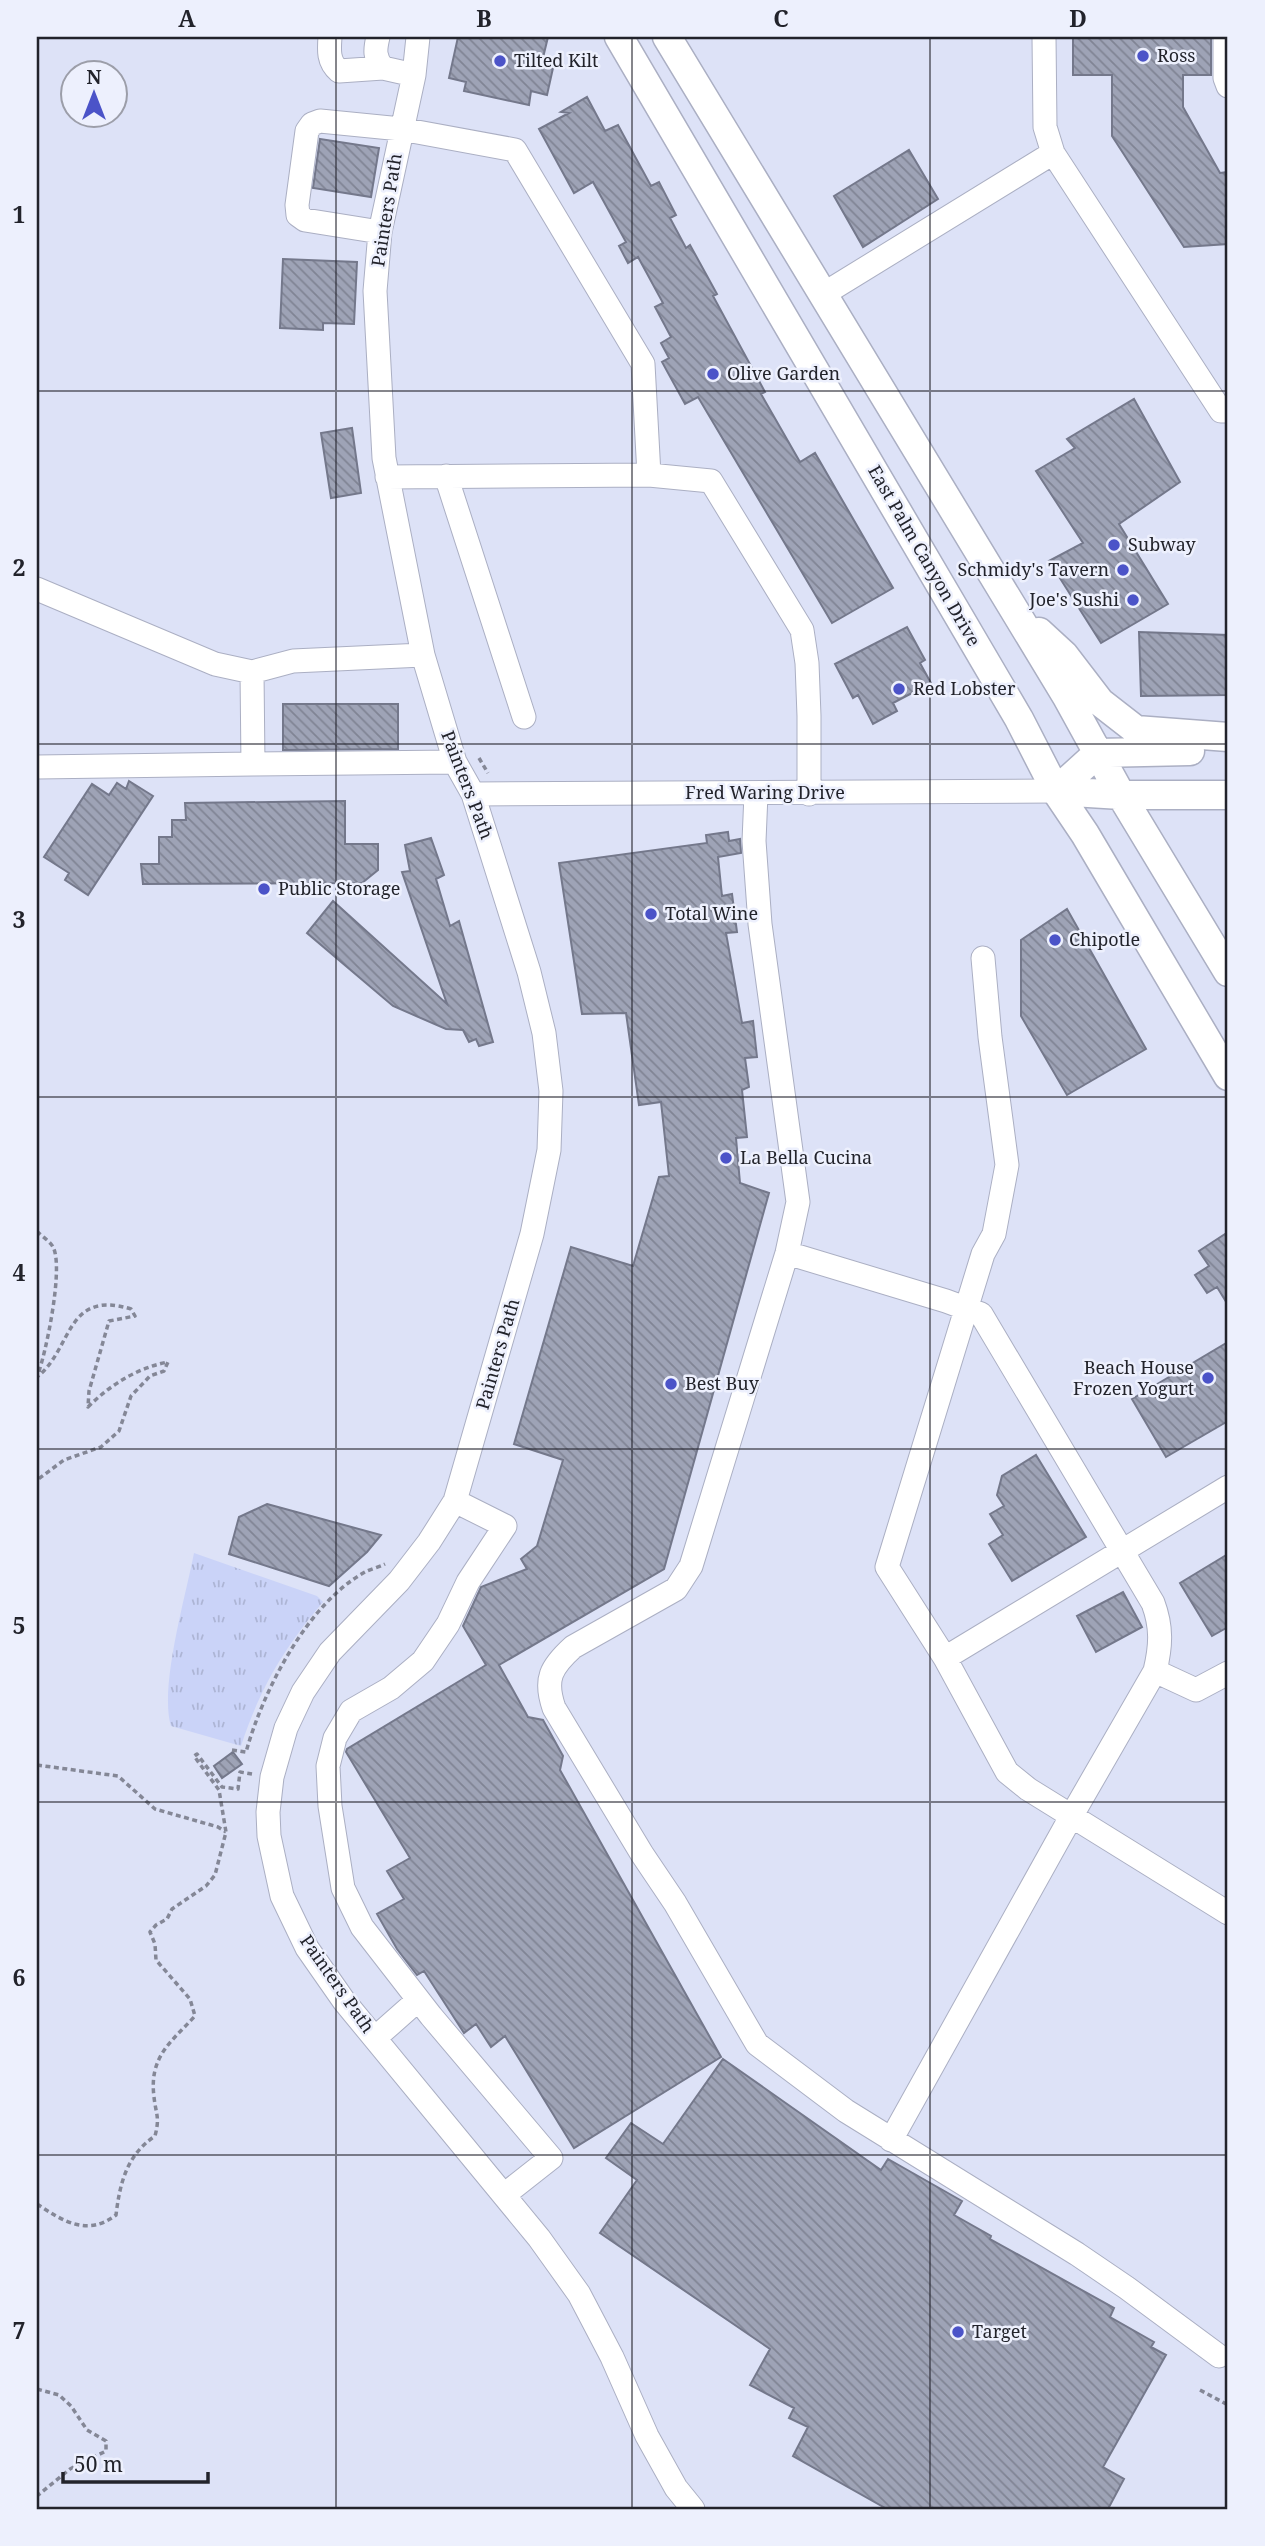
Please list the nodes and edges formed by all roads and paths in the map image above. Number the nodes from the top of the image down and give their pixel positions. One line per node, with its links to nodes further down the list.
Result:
1 (330, 37): 8 (street)
2 (377, 37): 8 (street)
3 (418, 37): 9 (street, Painters Path)
4 (619, 37): 30 (main road, East Palm Canyon Drive)
5 (667, 37): 14 (main road)
6 (1044, 37): 12 (street)
7 (1224, 37): 10 (street)
8 (383, 68): 9 (street)
9 (414, 75): 11 (street, Painters Path)
10 (1228, 86)
11 (401, 129): 13 (street, Painters Path); 13 (street); 16 (street)
12 (1053, 153): 14 (street); 15 (street)
13 (380, 232): 18 (street, Painters Path)
14 (822, 295): 20 (main road)
15 (1228, 411)
16 (649, 475): 17 (street); 33 (street)
17 (446, 476): 18 (street); 23 (street)
18 (387, 477): 21 (street, Painters Path)
19 (37, 589): 22 (street)
20 (1013, 608): 24 (main road); 26 (main road)
21 (423, 655): 22 (street); 27 (street, Painters Path)
22 (253, 672): 28 (street)
23 (524, 717)
24 (1228, 737)
25 (1228, 750): 26 (main road)
26 (1098, 753): 30 (main road); 34 (main road)
27 (456, 762): 28 (street); 31 (street, Painters Path)
28 (253, 764): 29 (street)
29 (37, 767)
30 (1056, 791): 33 (street, Fred Waring Drive); 34 (main road, Fred Waring Drive); 38 (main road, East Palm Canyon Drive)
31 (473, 794): 32 (street, Fred Waring Drive); 44 (street, Painters Path)
32 (756, 794): 33 (street, Fred Waring Drive); 40 (street)
33 (809, 794)
34 (1121, 795): 35 (main road, Fred Waring Drive); 37 (main road)
35 (1228, 795)
36 (983, 958): 41 (street)
37 (1228, 972)
38 (1228, 1076)
39 (37, 1231): 42 (path)
40 (787, 1253): 41 (street); 58 (street)
41 (966, 1308): 45 (street); 47 (street)
42 (37, 1480)
43 (1228, 1488): 45 (street)
44 (455, 1501): 56 (street); 57 (street, Painters Path)
45 (1122, 1551): 47 (street); 48 (street)
46 (366, 1572): 50 (path)
47 (945, 1658): 53 (street)
48 (1155, 1671): 49 (street); 53 (street)
49 (1228, 1673)
50 (232, 1750)
51 (37, 1765): 54 (path)
52 (255, 1775): 54 (path)
53 (1072, 1815): 55 (street); 58 (street)
54 (226, 1832): 60 (path)
55 (1228, 1913)
56 (418, 2000): 57 (street); 59 (street)
57 (374, 2038): 59 (street, Painters Path)
58 (891, 2140): 61 (street)
59 (504, 2195): 66 (street, Painters Path)
60 (37, 2204)
61 (1219, 2356)
62 (37, 2389): 65 (path)
63 (1200, 2390): 64 (path)
64 (1228, 2405)
65 (37, 2497)
66 (693, 2509)

